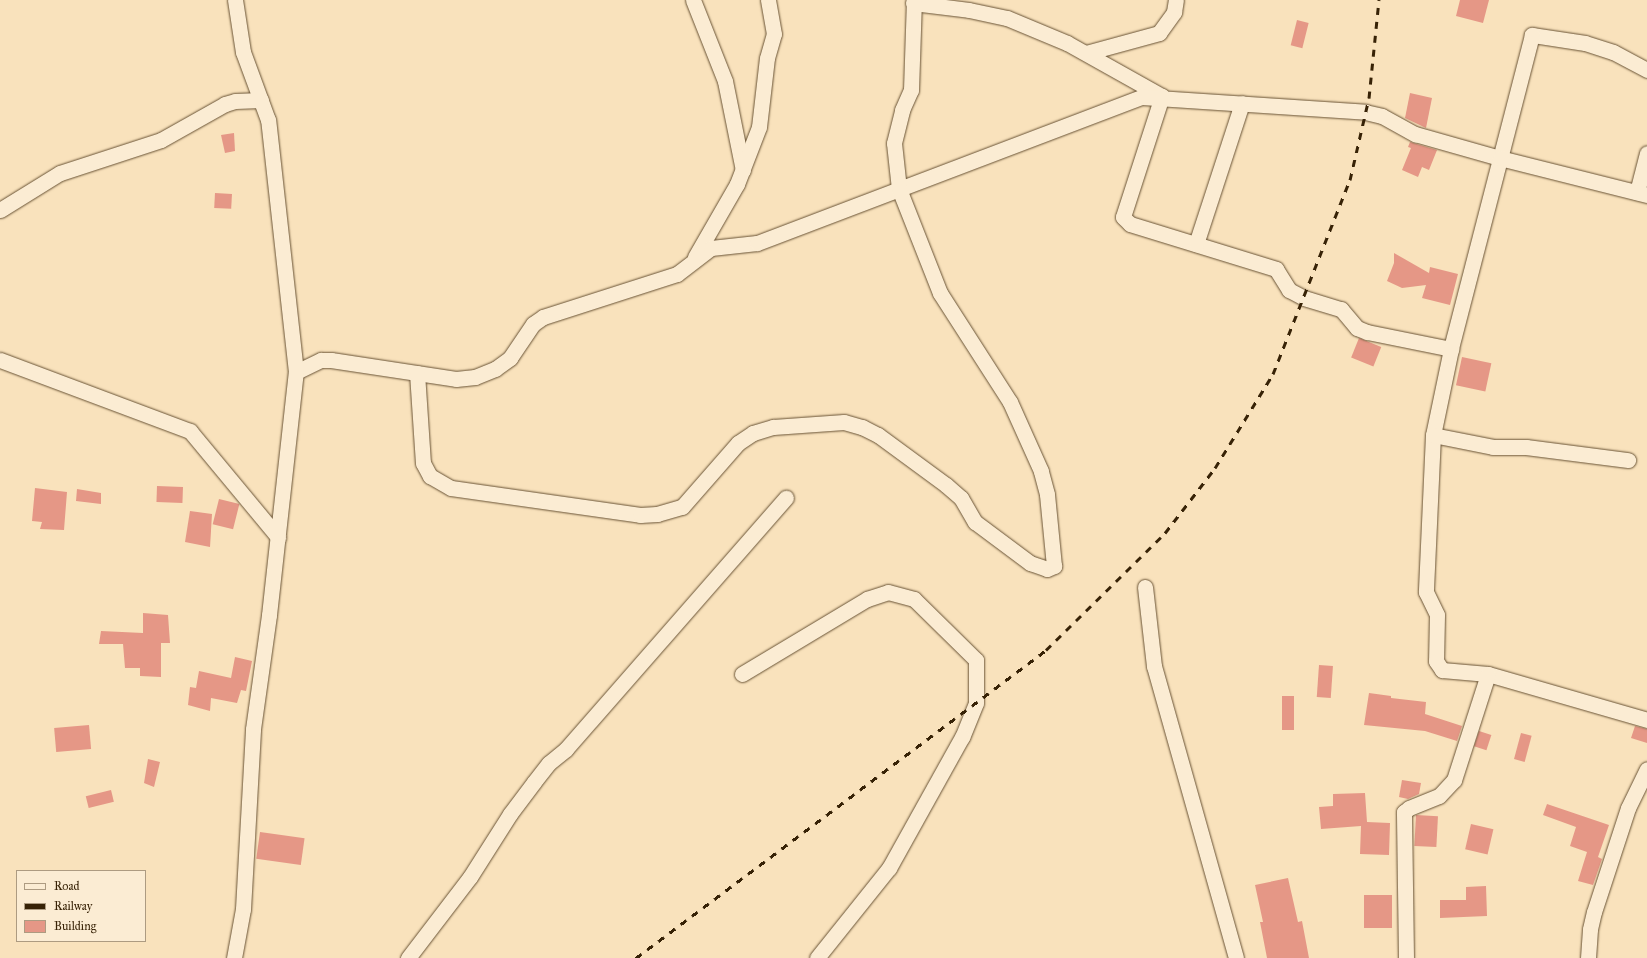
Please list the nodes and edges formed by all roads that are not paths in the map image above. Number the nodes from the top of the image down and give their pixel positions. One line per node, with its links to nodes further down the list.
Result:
1 (235, 0): 9 (street)
2 (694, 0): 13 (street)
3 (768, 0): 13 (street)
4 (1176, 0): 6 (street)
5 (914, 2): 6 (street); 14 (street)
6 (1086, 53): 8 (street)
7 (1647, 70): 12 (street)
8 (1162, 96): 10 (street); 14 (street); 17 (street)
9 (261, 100): 16 (street); 21 (street)
10 (1242, 103): 12 (street); 17 (street)
11 (1647, 153): 15 (street)
12 (1500, 158): 15 (street); 19 (street)
13 (743, 170): 18 (street)
14 (900, 189): 18 (street); 22 (street)
15 (1642, 194)
16 (0, 210)
17 (1196, 244): 19 (street)
18 (690, 265): 22 (street)
19 (1451, 349): 23 (street)
20 (0, 360): 26 (street)
21 (296, 372): 22 (street); 26 (street)
22 (417, 373)
23 (1433, 434): 24 (street); 29 (street)
24 (1628, 460)
25 (786, 498): 33 (street)
26 (278, 537): 32 (street)
27 (1145, 587): 35 (street)
28 (742, 674): 34 (street)
29 (1488, 674): 30 (street); 36 (street)
30 (1647, 720)
31 (1647, 769): 37 (street)
32 (234, 958)
33 (408, 958)
34 (817, 958)
35 (1236, 958)
36 (1406, 958)
37 (1588, 958)

